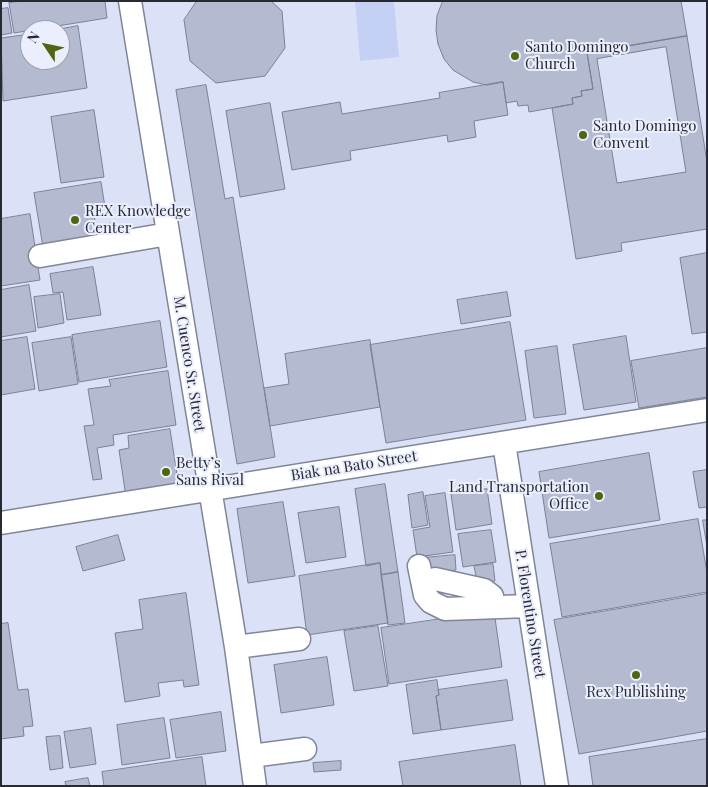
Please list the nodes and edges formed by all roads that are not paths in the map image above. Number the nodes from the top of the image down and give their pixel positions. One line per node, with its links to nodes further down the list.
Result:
1 (130, 1): 2 (street, M. Cuenco Sr. Street)
2 (168, 234): 3 (street); 6 (street, M. Cuenco Sr. Street)
3 (40, 256)
4 (707, 410): 5 (street, Biak na Bato Street)
5 (504, 442): 6 (street, Biak na Bato Street); 9 (street, P. Florentino Street)
6 (210, 489): 7 (street, Biak na Bato Street); 11 (street, M. Cuenco Sr. Street)
7 (1, 523)
8 (427, 572): 9 (street)
9 (528, 606): 15 (street, P. Florentino Street)
10 (299, 639): 11 (street)
11 (236, 647): 13 (street, M. Cuenco Sr. Street)
12 (305, 749): 13 (street)
13 (251, 756): 14 (street, M. Cuenco Sr. Street)
14 (255, 786)
15 (557, 786)

